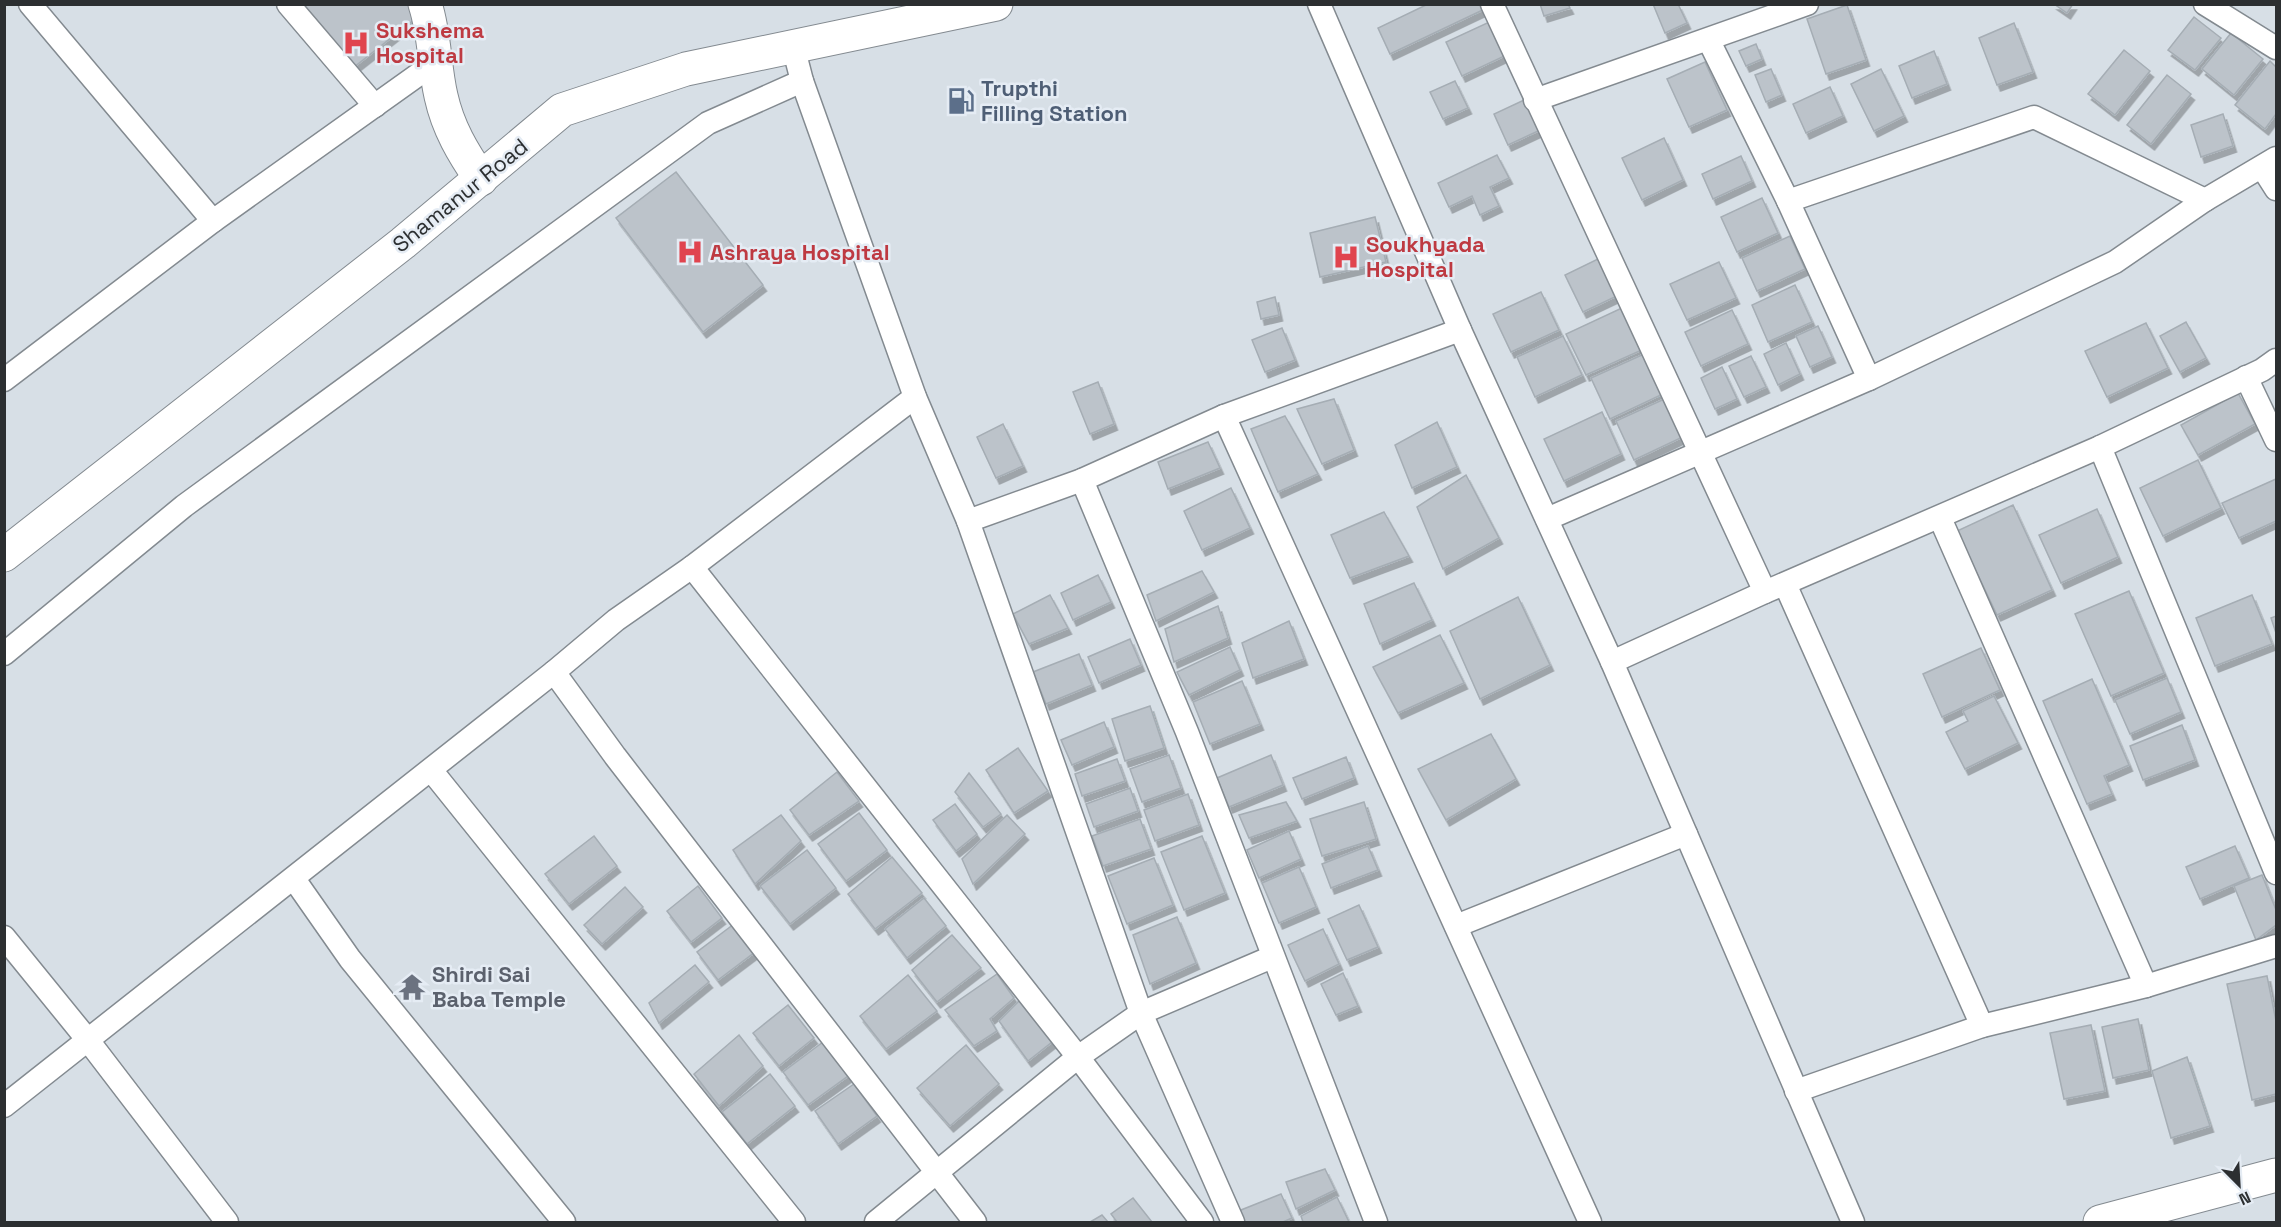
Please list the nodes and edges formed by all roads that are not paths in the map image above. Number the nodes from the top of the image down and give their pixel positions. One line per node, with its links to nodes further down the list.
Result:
1 (30, 4): 21 (street)
2 (288, 4): 15 (street)
3 (425, 4): 12 (main road)
4 (996, 4): 10 (main road, Shamanur Road)
5 (1319, 4): 22 (street)
6 (1491, 4): 14 (street)
7 (1807, 4): 9 (street)
8 (2205, 4): 11 (street)
9 (1709, 41): 14 (street); 20 (street)
10 (793, 46): 13 (street); 17 (main road, Shamanur Road)
11 (2277, 48)
12 (436, 62): 15 (street); 17 (main road)
13 (802, 81): 27 (street); 39 (street)
14 (1534, 100): 31 (street)
15 (375, 106): 21 (street)
16 (2269, 162): 18 (street); 19 (street)
17 (481, 179): 36 (main road, Shamanur Road)
18 (2277, 189)
19 (2205, 200): 20 (street); 25 (street)
20 (1788, 201): 25 (street)
21 (213, 221): 26 (street)
22 (1460, 330): 28 (street); 34 (street)
23 (2277, 360): 24 (street)
24 (2246, 377): 29 (street); 30 (street)
25 (1869, 379): 31 (street)
26 (4, 380)
27 (915, 397): 35 (street); 37 (street)
28 (1224, 416): 32 (street); 46 (street)
29 (2277, 440)
30 (2100, 447): 33 (street); 44 (street)
31 (1699, 452): 34 (street); 38 (street)
32 (1082, 480): 35 (street); 49 (street)
33 (1940, 518): 38 (street); 50 (street)
34 (1547, 519): 40 (street)
35 (968, 521): 51 (street)
36 (4, 555)
37 (692, 567): 41 (street); 54 (street)
38 (1775, 588): 40 (street); 52 (street)
39 (4, 654)
40 (1612, 662): 43 (street)
41 (554, 672): 42 (street); 57 (street)
42 (431, 770): 45 (street); 62 (street)
43 (1686, 834): 46 (street); 55 (street)
44 (2277, 873)
45 (294, 879): 53 (street); 61 (street)
46 (1456, 926): 68 (street)
47 (4, 937): 53 (street)
48 (2277, 946): 50 (street)
49 (1272, 957): 51 (street); 67 (street)
50 (2146, 986): 52 (street)
51 (1141, 1013): 54 (street); 66 (street)
52 (1982, 1026): 55 (street)
53 (87, 1039): 56 (street); 60 (street)
54 (1078, 1057): 57 (street); 65 (street)
55 (1796, 1091): 69 (street)
56 (4, 1106)
57 (937, 1173): 63 (street); 64 (street)
58 (2277, 1175): 59 (main road)
59 (2180, 1212): 70 (main road)
60 (227, 1222)
61 (564, 1222)
62 (795, 1222)
63 (876, 1222)
64 (975, 1222)
65 (1202, 1222)
66 (1233, 1222)
67 (1376, 1222)
68 (1590, 1222)
69 (1853, 1222)
70 (2100, 1222)

